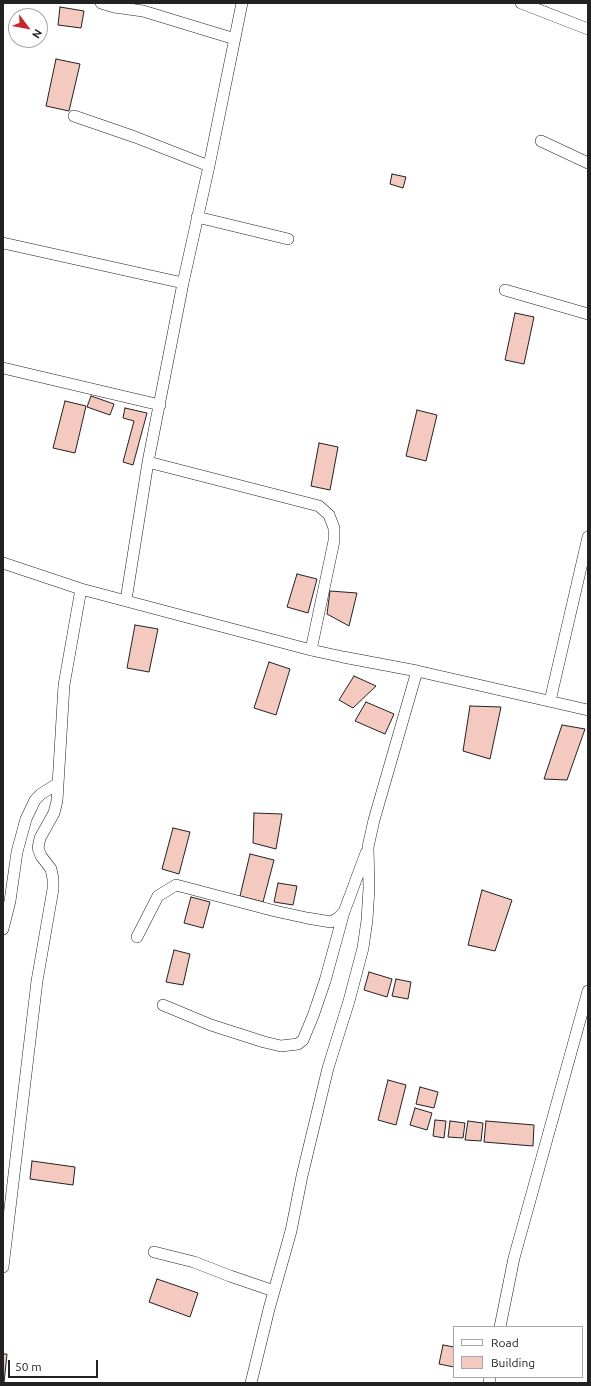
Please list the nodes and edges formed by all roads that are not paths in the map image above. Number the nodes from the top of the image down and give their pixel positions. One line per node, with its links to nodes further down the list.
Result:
1 (101, 3): 5 (street)
2 (242, 3): 5 (street)
3 (521, 3): 4 (street)
4 (588, 29)
5 (235, 39): 9 (street)
6 (74, 116): 9 (street)
7 (541, 141): 8 (street)
8 (588, 163)
9 (209, 166): 10 (street)
10 (196, 217): 11 (street); 13 (street)
11 (288, 239)
12 (3, 243): 13 (street)
13 (183, 283): 17 (street)
14 (505, 290): 15 (street)
15 (588, 314)
16 (3, 368): 17 (street)
17 (160, 406): 18 (street)
18 (148, 462): 22 (street); 23 (street)
19 (588, 538): 25 (street)
20 (3, 563): 21 (street)
21 (81, 589): 22 (street); 27 (street)
22 (126, 600): 23 (street)
23 (311, 650): 24 (street)
24 (417, 671): 25 (street); 28 (street)
25 (550, 701): 26 (street)
26 (588, 710)
27 (58, 784): 30 (street); 35 (street)
28 (368, 847): 29 (street); 36 (street)
29 (344, 912): 31 (street); 33 (street)
30 (3, 929)
31 (137, 937)
32 (588, 991): 37 (street)
33 (164, 1006)
34 (154, 1252): 36 (street)
35 (3, 1267)
36 (274, 1291): 38 (street)
37 (500, 1326)
38 (251, 1383)

